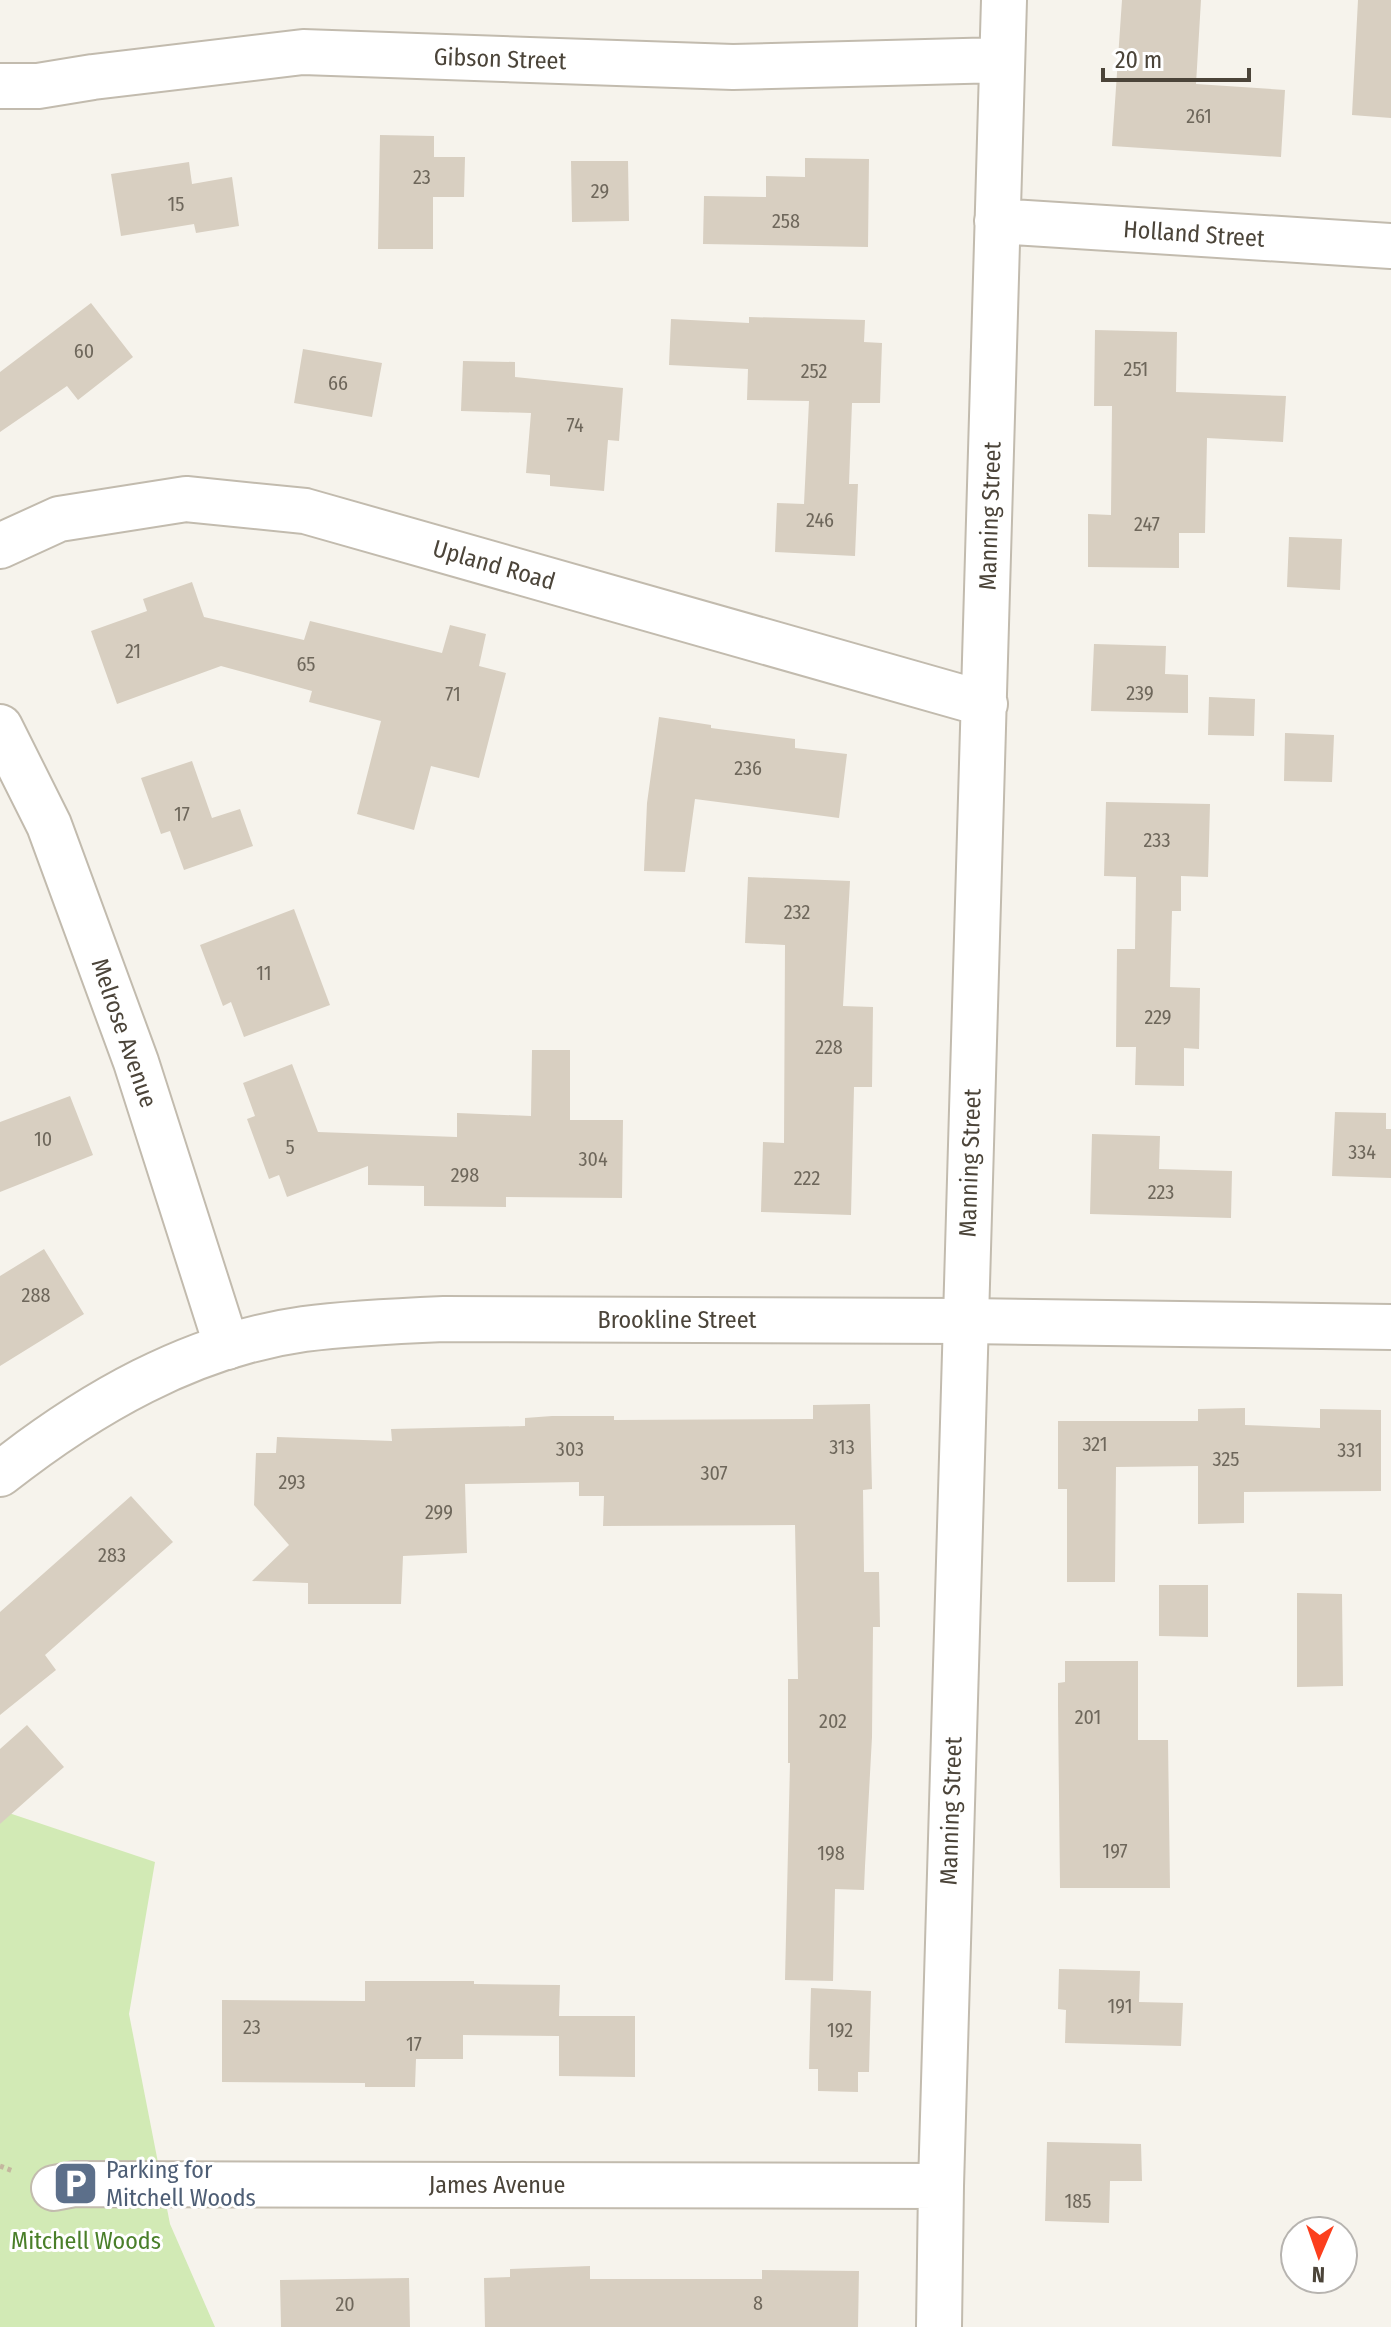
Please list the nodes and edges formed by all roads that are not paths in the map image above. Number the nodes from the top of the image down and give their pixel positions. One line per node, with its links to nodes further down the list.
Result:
1 (1004, 0): 2 (street, Manning Street)
2 (1002, 60): 3 (street, Gibson Street); 4 (street, Manning Street)
3 (0, 86)
4 (997, 221): 5 (street, Holland Street); 7 (street, Manning Street)
5 (1391, 246)
6 (0, 546): 7 (street, Upland Road)
7 (985, 704): 9 (street, Manning Street)
8 (0, 727): 11 (street, Melrose Avenue)
9 (965, 1321): 10 (street, Brookline Street); 11 (street, Brookline Street); 13 (street, Manning Street)
10 (1391, 1327)
11 (227, 1347): 12 (street, Brookline Street)
12 (0, 1474)
13 (941, 2186): 14 (street, James Avenue); 15 (street, Manning Street)
14 (54, 2188)
15 (939, 2327)

